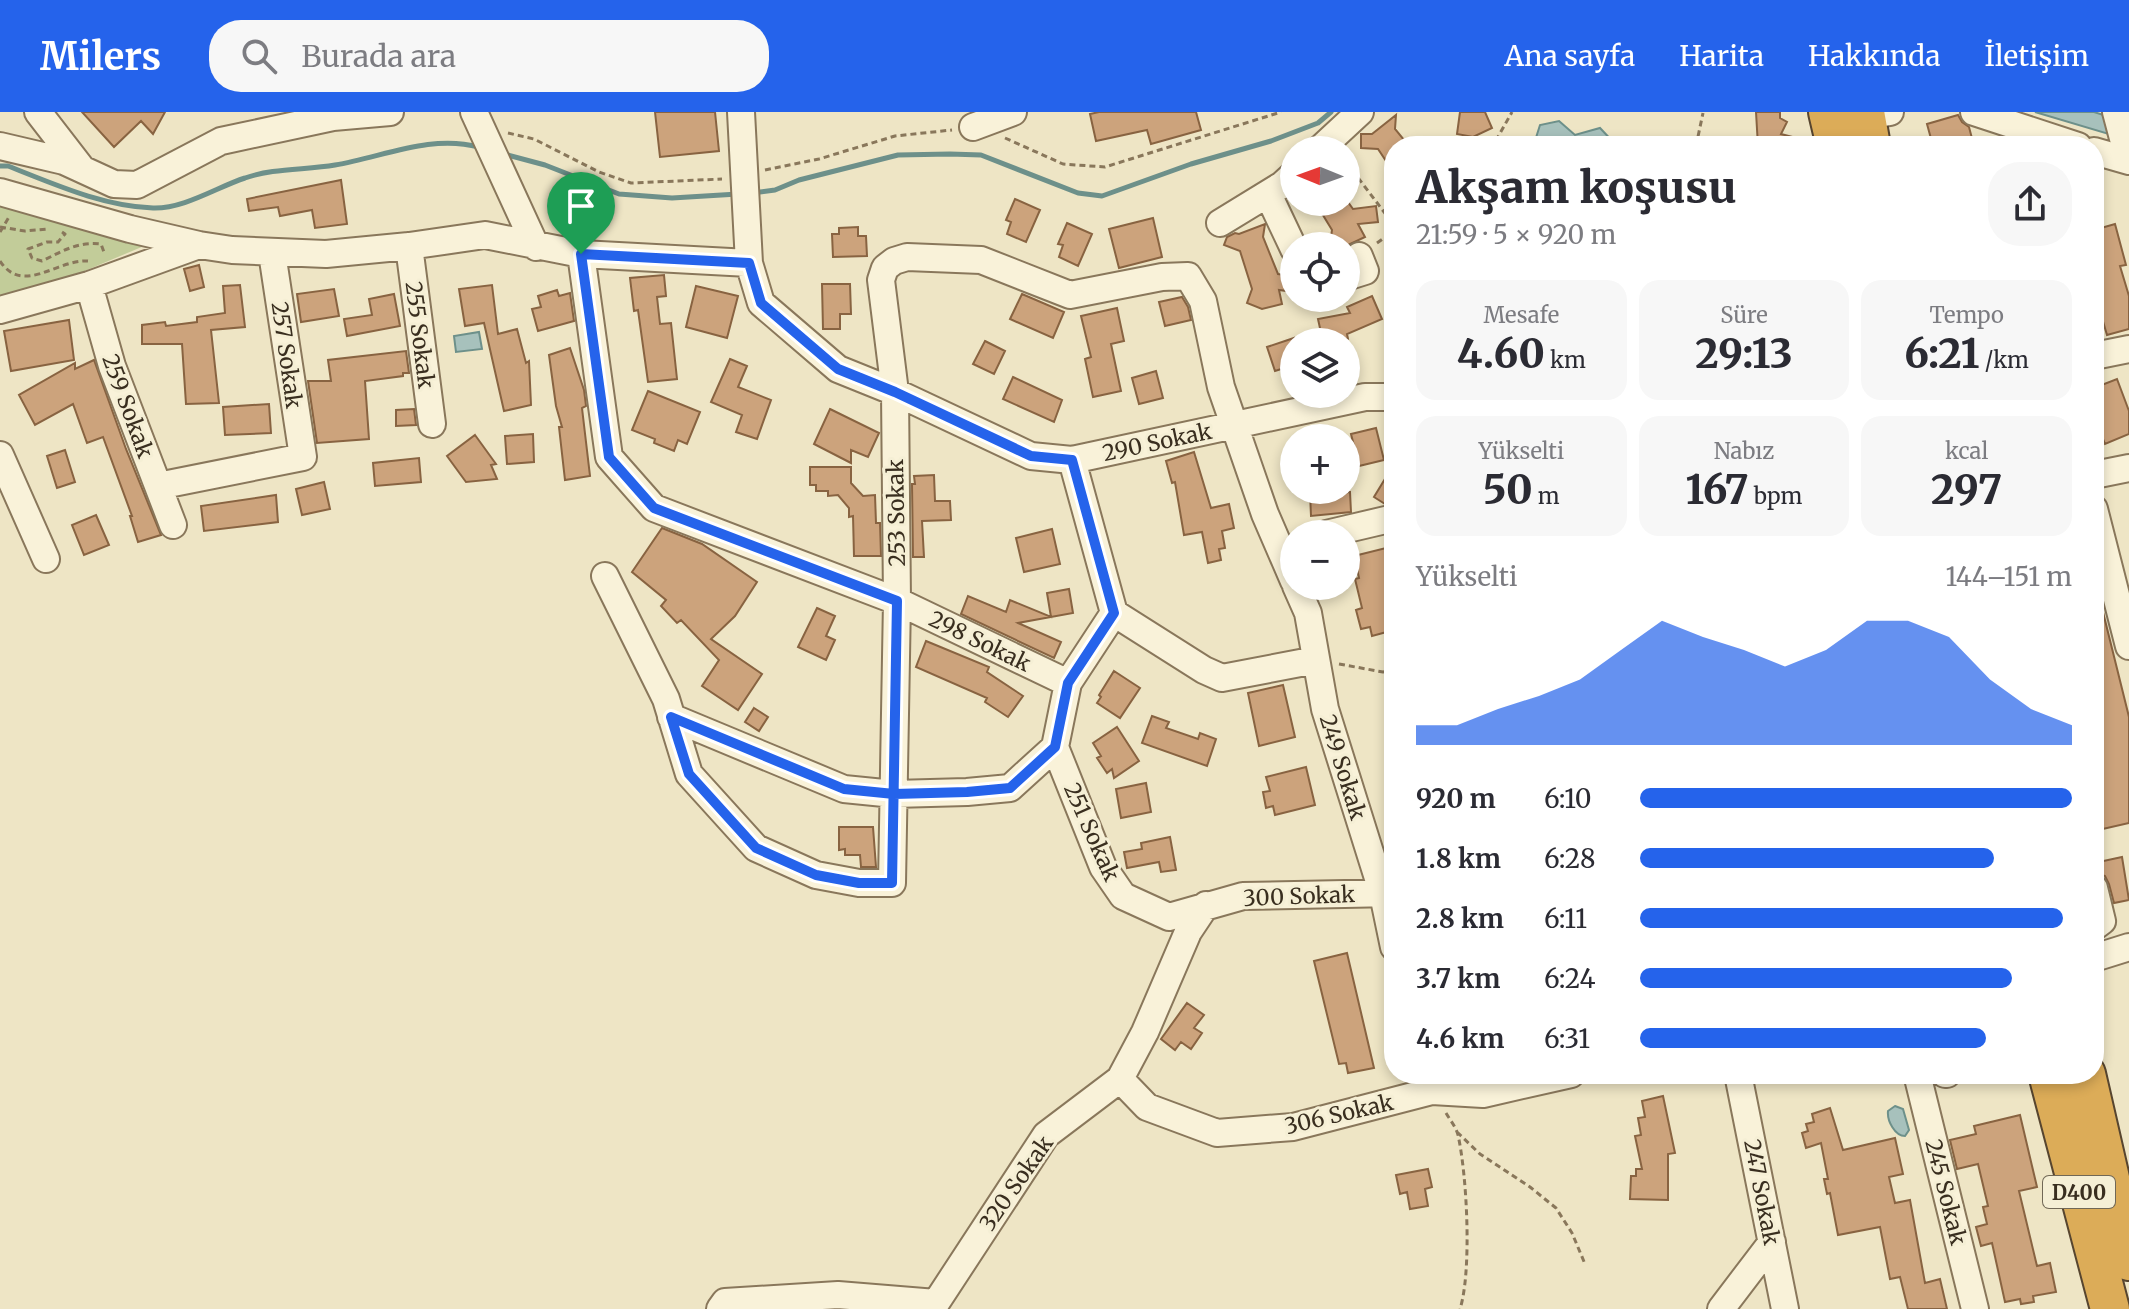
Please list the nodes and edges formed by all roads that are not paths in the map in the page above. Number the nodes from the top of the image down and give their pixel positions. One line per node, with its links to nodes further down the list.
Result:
1 (36, 112): 16 (street); 17 (street)
2 (390, 112): 7 (street)
3 (741, 112): 28 (street, 290 Sokak)
4 (1013, 112): 10 (street)
5 (1360, 112): 12 (street)
6 (1828, 112): 13 (highway)
7 (286, 119): 17 (street)
8 (478, 120): 25 (street)
9 (1989, 126): 14 (street)
10 (973, 127)
11 (2123, 131): 15 (street)
12 (1334, 136)
13 (1834, 136)
14 (2034, 136)
15 (2104, 144)
16 (0, 146): 17 (street)
17 (82, 169)
18 (1280, 185): 20 (street)
19 (0, 192): 23 (street)
20 (1268, 194): 21 (street); 22 (street)
21 (1220, 223)
22 (1286, 232)
23 (199, 245): 26 (street); 30 (street)
24 (409, 246): 25 (street); 26 (street); 36 (street, 255 Sokak)
25 (536, 247): 27 (street)
26 (272, 253): 42 (street, 257 Sokak)
27 (581, 254): 28 (street); 51 (street, 298 Sokak)
28 (749, 263): 34 (street, 290 Sokak)
29 (881, 280): 34 (street, 253 Sokak); 37 (street, 249 Sokak)
30 (89, 285): 31 (street); 42 (street, 259 Sokak)
31 (0, 310)
32 (2129, 349): 33 (street)
33 (2104, 354)
34 (895, 392): 39 (street, 290 Sokak); 51 (street, 253 Sokak)
35 (1384, 397): 37 (street, 290 Sokak)
36 (432, 424)
37 (1235, 426): 39 (street, 290 Sokak); 46 (street, 249 Sokak)
38 (0, 455): 48 (street)
39 (1072, 460): 52 (street)
40 (2129, 468): 41 (street)
41 (2104, 473)
42 (158, 486): 44 (street, 259 Sokak)
43 (1384, 520): 45 (street)
44 (173, 525)
45 (1360, 526)
46 (1280, 535)
47 (2104, 547): 53 (street)
48 (46, 559)
49 (605, 576): 56 (street)
50 (1302, 600): 54 (street, 249 Sokak)
51 (897, 601): 55 (street, 298 Sokak); 58 (street, 253 Sokak)
52 (1114, 613): 54 (street); 55 (street)
53 (2128, 637)
54 (1316, 660): 59 (street, 249 Sokak)
55 (1068, 683): 57 (street)
56 (671, 717): 58 (street); 58 (street, 253 Sokak)
57 (1055, 747): 58 (street); 61 (street, 251 Sokak)
58 (894, 794)
59 (1384, 880)
60 (1384, 894): 61 (street, 300 Sokak)
61 (1206, 905): 64 (street, 320 Sokak)
62 (2129, 947): 63 (street)
63 (2104, 955)
64 (1120, 1079): 65 (street, 306 Sokak); 75 (street, 320 Sokak)
65 (1422, 1084)
66 (1437, 1084): 67 (street, 306 Sokak)
67 (1527, 1084)
68 (1740, 1084): 73 (street, 247 Sokak)
69 (1919, 1084): 79 (street, 245 Sokak)
70 (2051, 1084): 80 (highway, D400)
71 (2089, 1084): 72 (highway, D400)
72 (2123, 1211): 74 (highway, D400)
73 (1772, 1242): 77 (street); 78 (street, 247 Sokak)
74 (2129, 1261)
75 (934, 1306): 76 (street)
76 (720, 1309)
77 (1721, 1309)
78 (1785, 1309)
79 (1975, 1309)
80 (2110, 1309)

